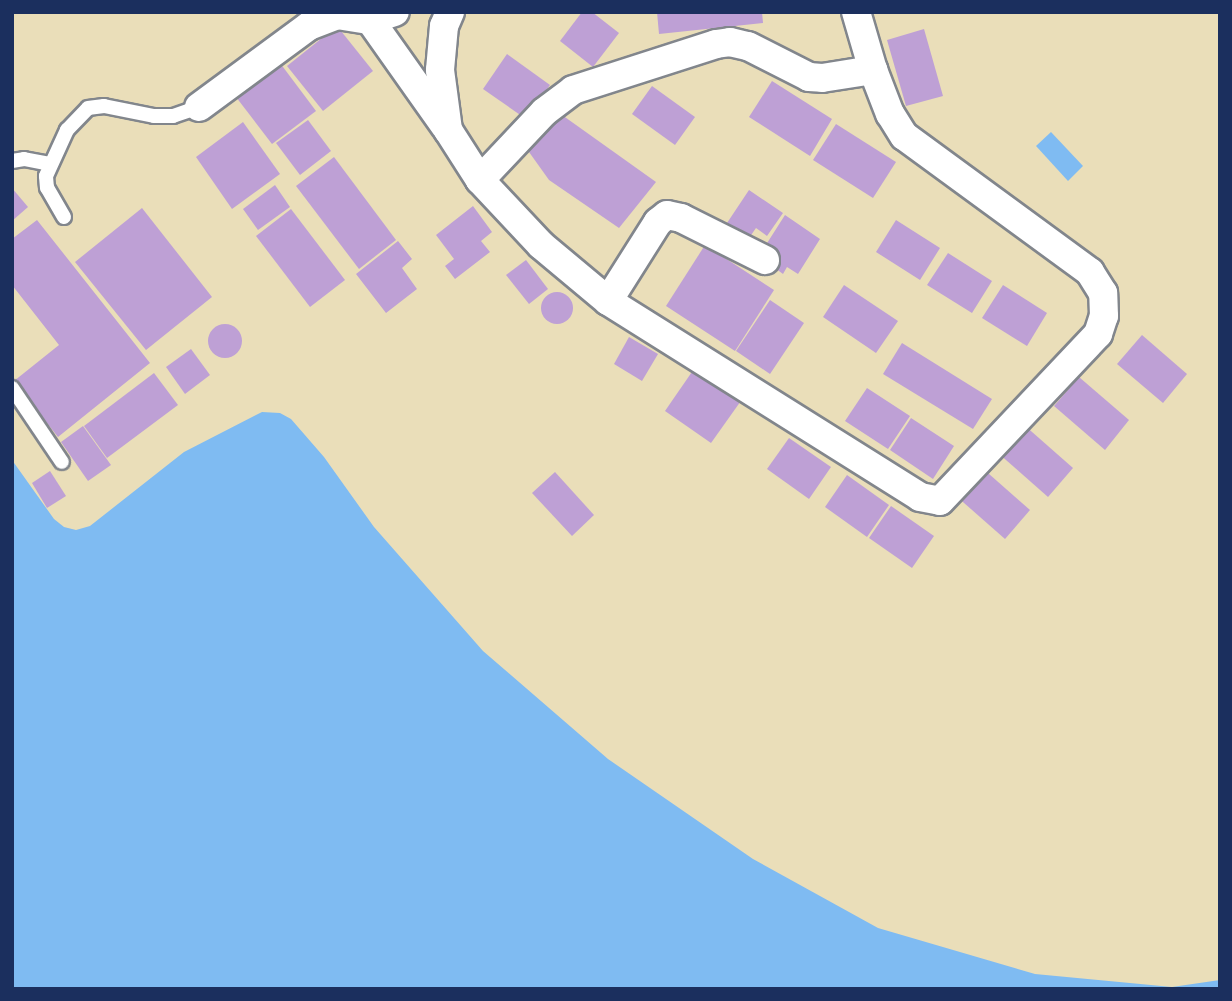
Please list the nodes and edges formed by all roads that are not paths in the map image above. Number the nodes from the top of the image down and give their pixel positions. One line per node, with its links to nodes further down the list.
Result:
1 (450, 12): 6 (street)
2 (856, 12): 4 (street)
3 (383, 16): 5 (street); 6 (street)
4 (873, 70): 9 (street); 12 (street)
5 (199, 107): 8 (lane)
6 (449, 130): 9 (street)
7 (12, 161): 8 (lane)
8 (50, 164): 10 (lane)
9 (480, 180): 12 (street)
10 (64, 217)
11 (765, 260): 12 (street)
12 (608, 301)
13 (12, 388): 14 (lane)
14 (62, 462)

